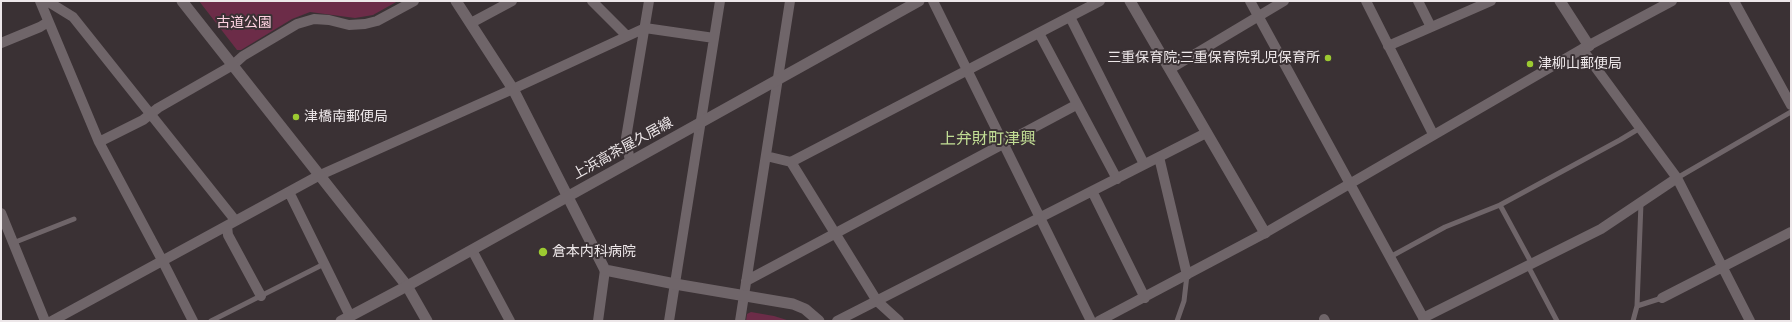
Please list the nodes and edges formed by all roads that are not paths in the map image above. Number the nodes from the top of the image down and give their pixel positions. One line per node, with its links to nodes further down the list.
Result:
1 (40, 1): 25 (street)
2 (47, 1): 43 (street)
3 (182, 1): 35 (street)
4 (414, 1): 35 (street)
5 (456, 1): 26 (street)
6 (512, 1): 26 (street)
7 (592, 1): 30 (street)
8 (649, 1): 28 (street)
9 (720, 1): 31 (street)
10 (790, 1): 38 (street)
11 (919, 1): 38 (street, 上浜高茶屋久居線)
12 (933, 1): 37 (street)
13 (1100, 1): 24 (street)
14 (1130, 1): 36 (street)
15 (1250, 1): 23 (street)
16 (1284, 1): 23 (street)
17 (1366, 1): 33 (street)
18 (1418, 1): 27 (street)
19 (1560, 1): 34 (street)
20 (1672, 1): 34 (street)
21 (1734, 1): 41 (street)
22 (1484, 2): 27 (street)
23 (1259, 16): 36 (street); 58 (street)
24 (1070, 17): 29 (street); 54 (street)
25 (48, 22): 32 (street); 48 (street)
26 (470, 23): 39 (street)
27 (1431, 27): 33 (street)
28 (645, 28): 30 (street); 31 (street); 52 (street)
29 (1039, 33): 37 (street); 40 (street)
30 (627, 36): 39 (street)
31 (714, 38): 44 (street)
32 (1, 43)
33 (1388, 46): 47 (street)
34 (1585, 47): 45 (street); 47 (street)
35 (233, 65): 43 (street); 55 (street)
36 (1170, 69): 46 (street)
37 (967, 70): 49 (street); 53 (street)
38 (777, 80): 44 (street, 上浜高茶屋久居線); 50 (street)
39 (513, 89): 55 (street); 61 (street)
40 (1076, 105): 49 (street); 57 (street)
41 (1791, 105)
42 (1791, 112): 56 (lane)
43 (150, 114): 48 (street); 67 (street)
44 (701, 123): 52 (street, 上浜高茶屋久居線); 82 (street)
45 (1640, 128): 56 (street); 63 (lane)
46 (1206, 132): 51 (street); 70 (street)
47 (1433, 134): 58 (street)
48 (99, 142): 75 (street)
49 (1004, 144): 65 (street); 71 (street)
50 (766, 156): 53 (street); 81 (street)
51 (1159, 157): 54 (street); 80 (street)
52 (630, 162): 61 (street, 上浜高茶屋久居線)
53 (791, 162): 71 (street)
54 (1144, 164): 57 (street)
55 (318, 176): 60 (street); 83 (street)
56 (1677, 178): 62 (street); 78 (street)
57 (1117, 179): 59 (street)
58 (1350, 183): 70 (street); 74 (street)
59 (1092, 191): 65 (street); 86 (street)
60 (289, 192): 67 (street); 76 (street)
61 (567, 196): 73 (street, 上浜高茶屋久居線); 79 (street)
62 (1641, 202): 77 (street); 89 (lane)
63 (1500, 205): 74 (lane); 77 (lane)
64 (1, 213): 72 (street)
65 (1041, 218): 88 (street); 105 (street)
66 (74, 219): 72 (lane)
67 (235, 220): 68 (street)
68 (227, 226): 75 (street); 84 (street)
69 (1791, 232): 78 (street)
70 (1265, 233): 80 (street)
71 (835, 235): 81 (street); 88 (street)
72 (13, 243): 93 (street)
73 (472, 250): 83 (street, 上浜高茶屋久居線); 98 (street)
74 (1390, 257): 91 (street)
75 (162, 260): 94 (street); 95 (street)
76 (324, 264): 84 (lane); 90 (street)
77 (1530, 265): 91 (street); 108 (lane)
78 (1724, 268): 87 (street); 92 (street)
79 (605, 270): 82 (street); 99 (street)
80 (1187, 276): 86 (street); 107 (lane)
81 (746, 281): 85 (street)
82 (675, 284): 85 (street); 100 (street)
83 (407, 286): 90 (street, 上浜高茶屋久居線); 97 (street)
84 (261, 296): 96 (lane)
85 (744, 296): 101 (street); 102 (street)
86 (1144, 298): 106 (street)
87 (1662, 298): 89 (lane)
88 (876, 302): 103 (street); 104 (street)
89 (1637, 306): 109 (lane)
90 (345, 319)
91 (1424, 320)
92 (1747, 320)
93 (45, 321)
94 (52, 321)
95 (193, 321)
96 (211, 321)
97 (426, 321)
98 (510, 321)
99 (598, 321)
100 (669, 321)
101 (740, 321)
102 (819, 321)
103 (837, 321)
104 (899, 321)
105 (1091, 321)
106 (1100, 321)
107 (1178, 321)
108 (1557, 321)
109 (1633, 321)

